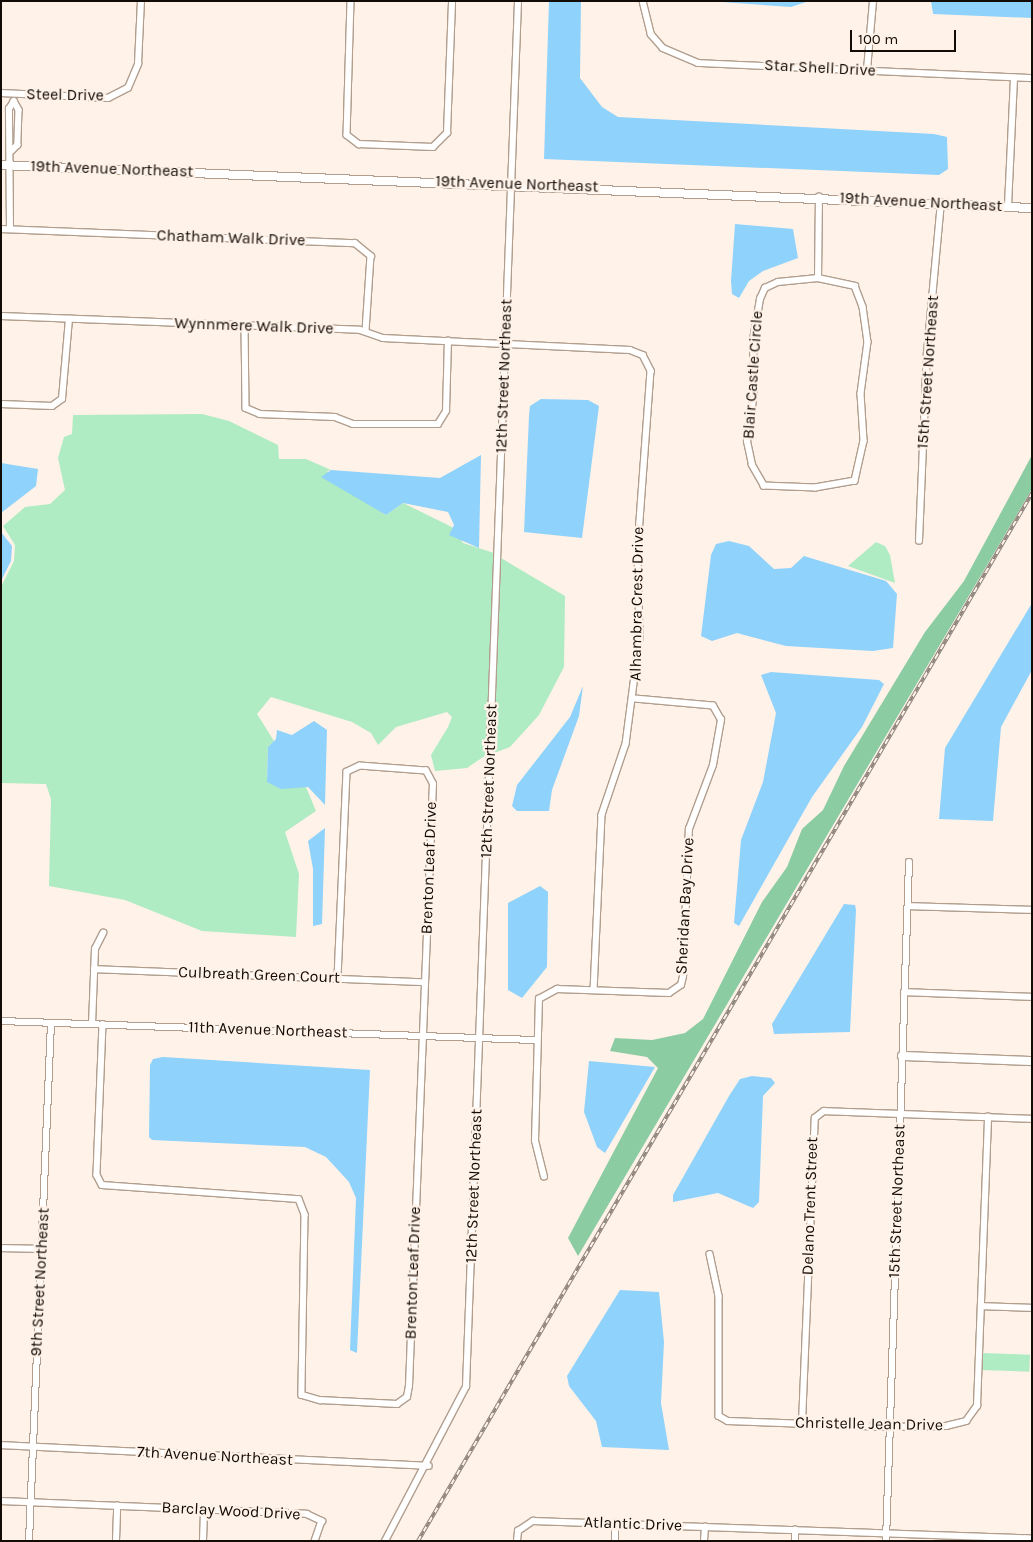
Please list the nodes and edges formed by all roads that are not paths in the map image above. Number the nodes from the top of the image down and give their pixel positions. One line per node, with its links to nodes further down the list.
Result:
1 (140, 1): 11 (street, Steel Drive)
2 (351, 1): 3 (street)
3 (452, 1)
4 (518, 1): 16 (street, 12th Street Northeast)
5 (643, 1): 7 (street, Star Shell Drive)
6 (873, 1): 7 (street)
7 (867, 70): 8 (street, Star Shell Drive)
8 (1014, 78): 9 (street, Star Shell Drive); 19 (street)
9 (1032, 78)
10 (1, 93): 11 (street, Steel Drive)
11 (15, 94): 12 (street)
12 (14, 101): 13 (street); 13 (street)
13 (12, 151): 15 (street)
14 (1, 165): 15 (street, 19th Avenue Northeast)
15 (12, 165): 16 (street, 19th Avenue Northeast); 22 (street)
16 (511, 184): 17 (street, 19th Avenue Northeast); 29 (street, 12th Street Northeast)
17 (819, 197): 18 (street, 19th Avenue Northeast); 23 (street)
18 (941, 203): 19 (street, 19th Avenue Northeast); 31 (street, 15th Street Northeast)
19 (1008, 206): 20 (street, 19th Avenue Northeast)
20 (1032, 208)
21 (1, 229): 22 (street, Chatham Walk Drive)
22 (10, 229): 27 (street, Chatham Walk Drive)
23 (818, 278): 23 (street, Blair Castle Circle)
24 (1, 316): 25 (street, Wynnmere Walk Drive)
25 (69, 319): 26 (street, Wynnmere Walk Drive); 30 (street)
26 (245, 326): 27 (street, Wynnmere Walk Drive); 28 (street)
27 (366, 331): 28 (street, Wynnmere Walk Drive)
28 (448, 341): 29 (street, Wynnmere Walk Drive)
29 (505, 344): 32 (street, Alhambra Crest Drive); 48 (street, 12th Street Northeast)
30 (1, 404)
31 (919, 541)
32 (635, 699): 40 (street, Alhambra Crest Drive); 40 (street, Sheridan Bay Drive)
33 (910, 862): 34 (street, 15th Street Northeast)
34 (908, 906): 35 (street); 41 (street, 15th Street Northeast)
35 (1032, 910)
36 (103, 933): 37 (street)
37 (94, 969): 38 (street, Culbreath Green Court); 45 (street)
38 (338, 978): 39 (street, Culbreath Green Court); 39 (street, Brenton Leaf Drive)
39 (424, 982): 47 (street, Brenton Leaf Drive)
40 (594, 990): 49 (street, Sheridan Bay Drive)
41 (904, 992): 42 (street); 50 (street, 15th Street Northeast)
42 (1032, 997)
43 (1, 1021): 44 (street, 11th Avenue Northeast)
44 (52, 1023): 45 (street, 11th Avenue Northeast); 57 (street, 9th Street Northeast)
45 (92, 1024): 46 (street, 11th Avenue Northeast)
46 (103, 1024): 47 (street, 11th Avenue Northeast); 47 (street, Brenton Leaf Drive)
47 (421, 1036): 48 (street, 11th Avenue Northeast)
48 (480, 1038): 49 (street, 11th Avenue Northeast); 65 (street, 12th Street Northeast)
49 (535, 1040): 55 (street, Sheridan Bay Drive)
50 (902, 1056): 51 (street); 52 (street, 15th Street Northeast)
51 (1032, 1061)
52 (900, 1114): 53 (street, Delano Trent Street); 61 (street, Delano Trent Street); 62 (street, 15th Street Northeast)
53 (988, 1118): 54 (street, Delano Trent Street); 59 (street, Christelle Jean Drive)
54 (1032, 1119)
55 (544, 1177)
56 (1, 1248): 57 (street)
57 (42, 1249): 64 (street, 9th Street Northeast)
58 (710, 1254): 61 (street, Christelle Jean Drive)
59 (981, 1306): 60 (street); 62 (street, Christelle Jean Drive)
60 (1032, 1308)
61 (802, 1423): 62 (street, Christelle Jean Drive)
62 (889, 1427): 73 (street, 15th Street Northeast)
63 (1, 1446): 64 (street, 7th Avenue Northeast)
64 (33, 1447): 65 (street, 7th Avenue Northeast); 67 (street, 9th Street Northeast)
65 (428, 1466): 80 (street, 12th Street Northeast)
66 (1, 1501): 67 (street, Barclay Wood Drive)
67 (31, 1502): 68 (street, Barclay Wood Drive); 76 (street, 9th Street Northeast)
68 (118, 1506): 69 (street, Barclay Wood Drive); 77 (street)
69 (204, 1510): 78 (street); 79 (street, Barclay Wood Drive)
70 (615, 1523): 71 (street, Atlantic Drive); 81 (street, Atlantic Drive); 82 (street)
71 (705, 1527): 72 (street, Atlantic Drive); 83 (street)
72 (795, 1530): 73 (street, Atlantic Drive); 84 (street)
73 (886, 1538): 74 (street, Atlantic Drive)
74 (975, 1538): 75 (street, Atlantic Drive)
75 (1032, 1538)
76 (29, 1541)
77 (116, 1541)
78 (203, 1541)
79 (315, 1541)
80 (385, 1541)
81 (517, 1541)
82 (614, 1541)
83 (704, 1541)
84 (795, 1541)

